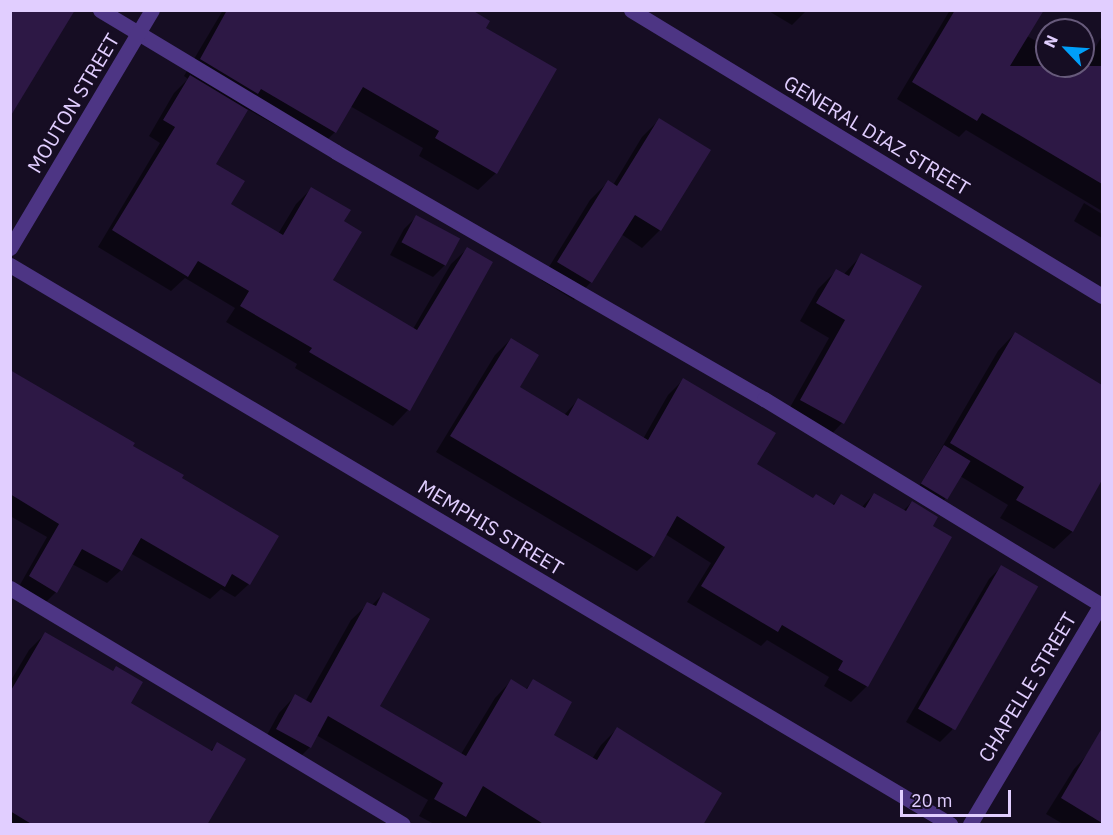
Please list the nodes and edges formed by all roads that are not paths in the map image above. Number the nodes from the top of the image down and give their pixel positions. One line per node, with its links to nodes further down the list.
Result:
1 (100, 10): 4 (street)
2 (152, 10): 4 (street, MOUTON STREET)
3 (631, 10): 7 (street, GENERAL DIAZ STREET)
4 (138, 34): 5 (street, MOUTON STREET); 9 (street)
5 (10, 248)
6 (10, 265): 11 (street, MEMPHIS STREET)
7 (1102, 296)
8 (10, 588): 10 (street)
9 (1102, 604): 12 (street, CHAPELLE STREET)
10 (402, 825)
11 (950, 825)
12 (970, 825)

